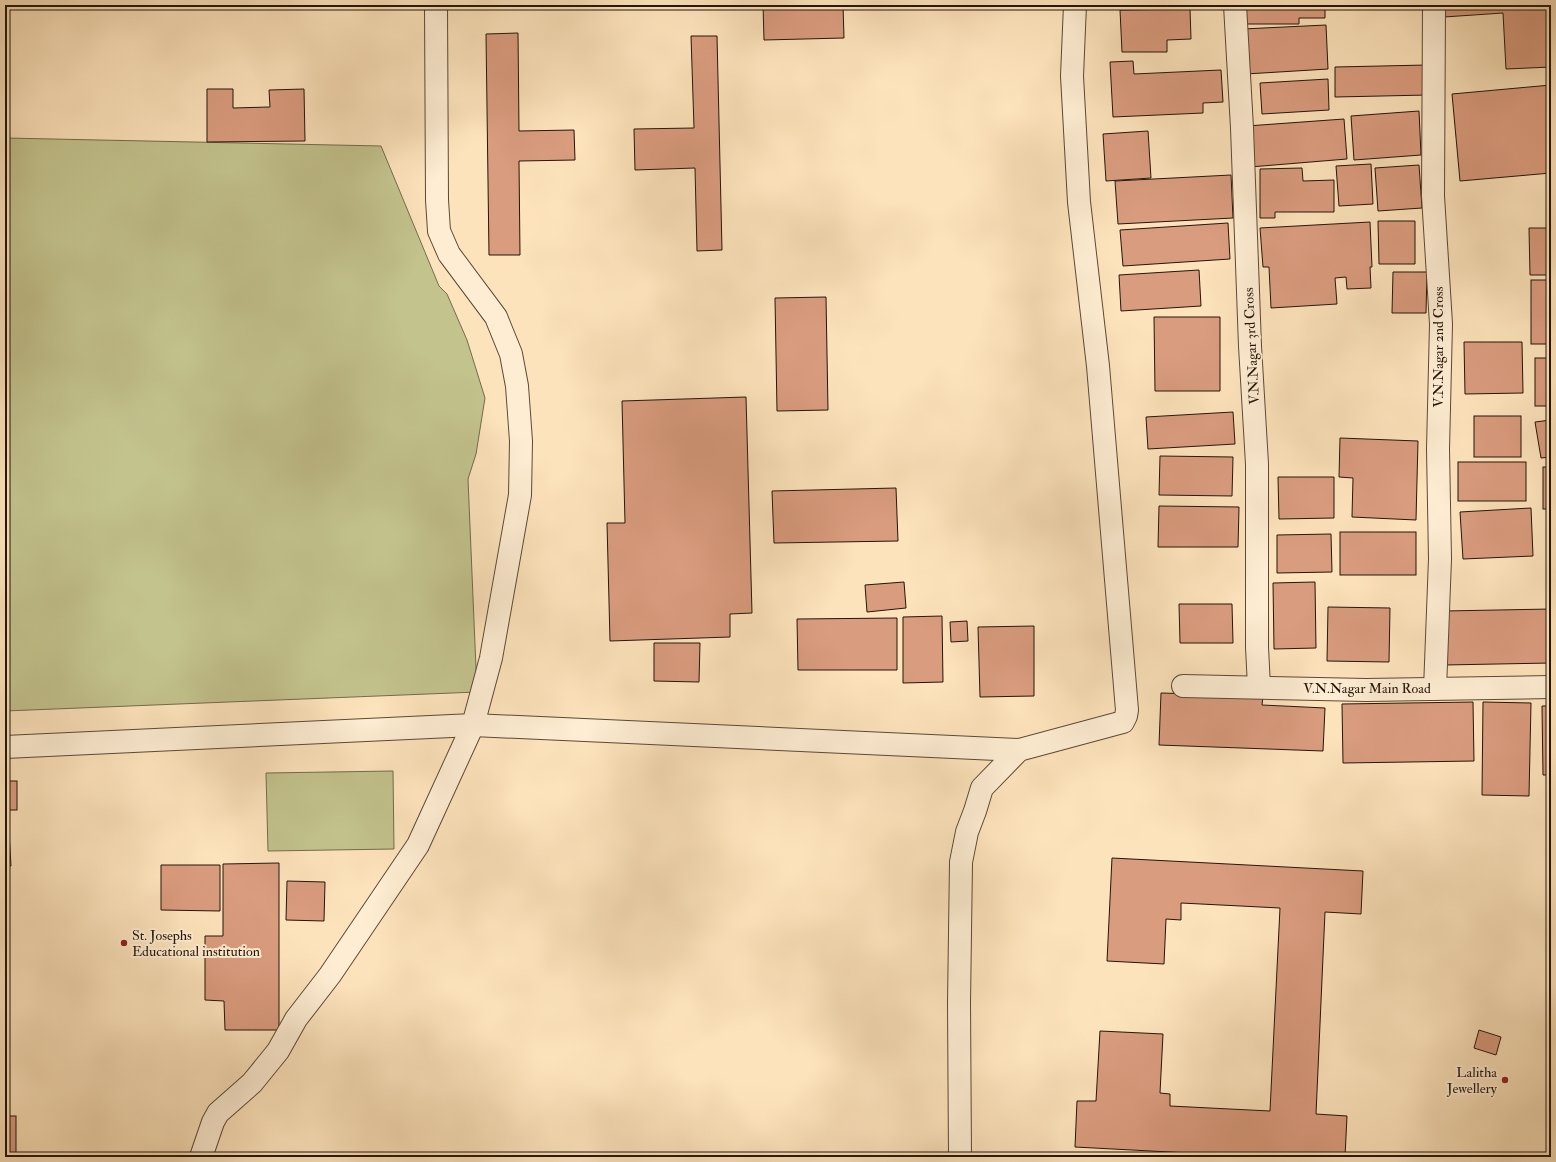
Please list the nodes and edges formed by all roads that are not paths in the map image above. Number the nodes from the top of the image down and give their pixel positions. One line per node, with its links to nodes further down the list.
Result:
1 (436, 5): 9 (street)
2 (1075, 5): 11 (street)
3 (1235, 5): 6 (street, V.N.Nagar 3rd Cross)
4 (1434, 5): 8 (street, V.N.Nagar 2nd Cross)
5 (1183, 686): 6 (street, V.N.Nagar Main Road)
6 (1259, 687): 8 (street, V.N.Nagar Main Road)
7 (1551, 687): 8 (street, V.N.Nagar Main Road)
8 (1435, 689)
9 (473, 725): 10 (street); 11 (street); 12 (street)
10 (5, 747)
11 (1019, 750): 13 (street)
12 (201, 1157)
13 (960, 1157)

